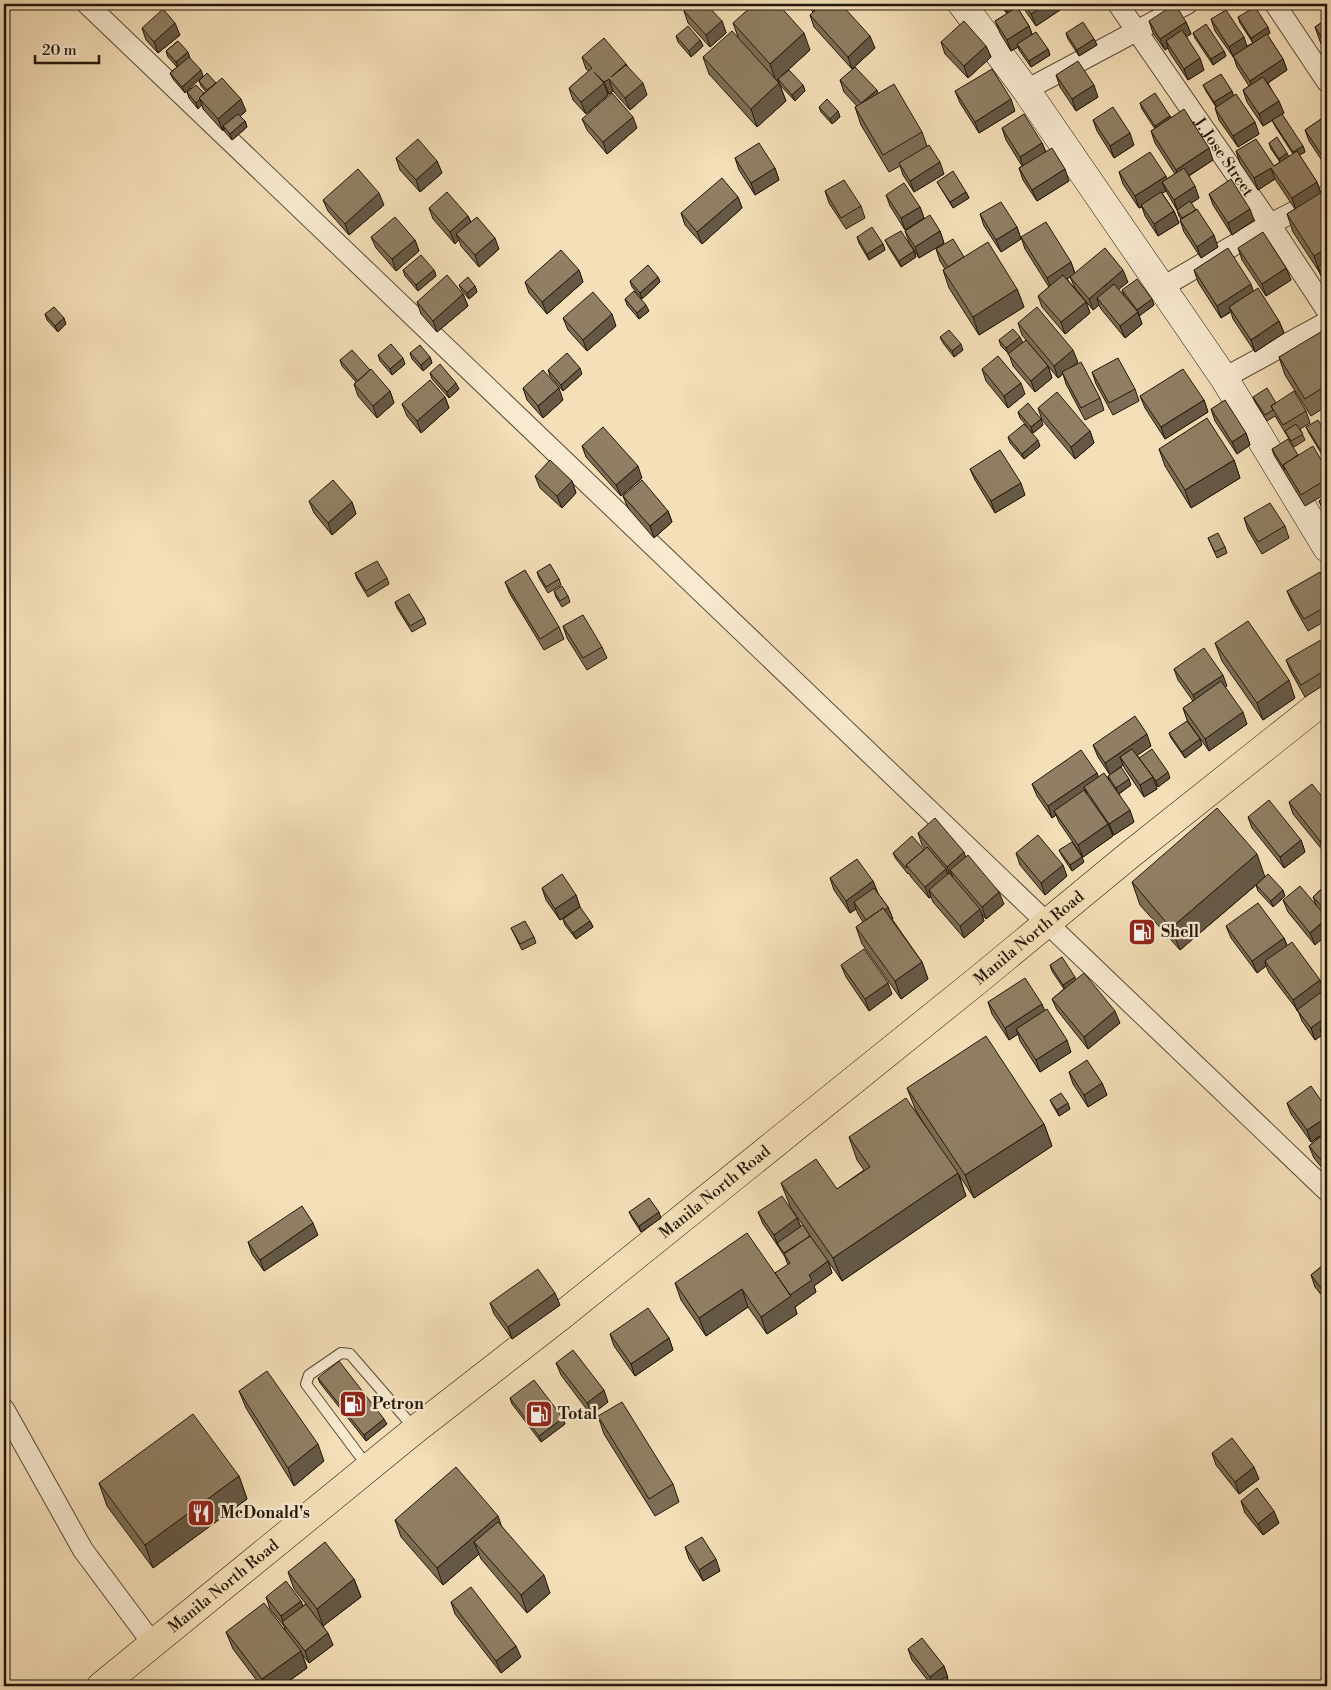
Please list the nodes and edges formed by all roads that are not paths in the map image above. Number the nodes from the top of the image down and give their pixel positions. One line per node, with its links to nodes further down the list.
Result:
1 (87, 4): 18 (street)
2 (962, 4): 8 (main road)
3 (1118, 4): 6 (street, J. Jose Street)
4 (1186, 4): 6 (street)
5 (1275, 4): 7 (street)
6 (1138, 30): 8 (street); 10 (street, J. Jose Street)
7 (1327, 82)
8 (1026, 90): 11 (main road)
9 (1327, 195): 10 (street)
10 (1270, 224): 11 (street); 12 (street, J. Jose Street)
11 (1162, 288): 14 (main road)
12 (1327, 311)
13 (1327, 322): 14 (street)
14 (1224, 378): 15 (main road)
15 (1318, 510): 16 (main road)
16 (1327, 548)
17 (1327, 698): 18 (highway, Manila North Road)
18 (1046, 923): 19 (street); 21 (highway, Manila North Road)
19 (1327, 1191)
20 (4, 1409): 23 (street)
21 (416, 1429): 22 (highway, Manila North Road); 22 (lane)
22 (368, 1468): 23 (highway, Manila North Road)
23 (153, 1644): 24 (highway, Manila North Road)
24 (101, 1686)

